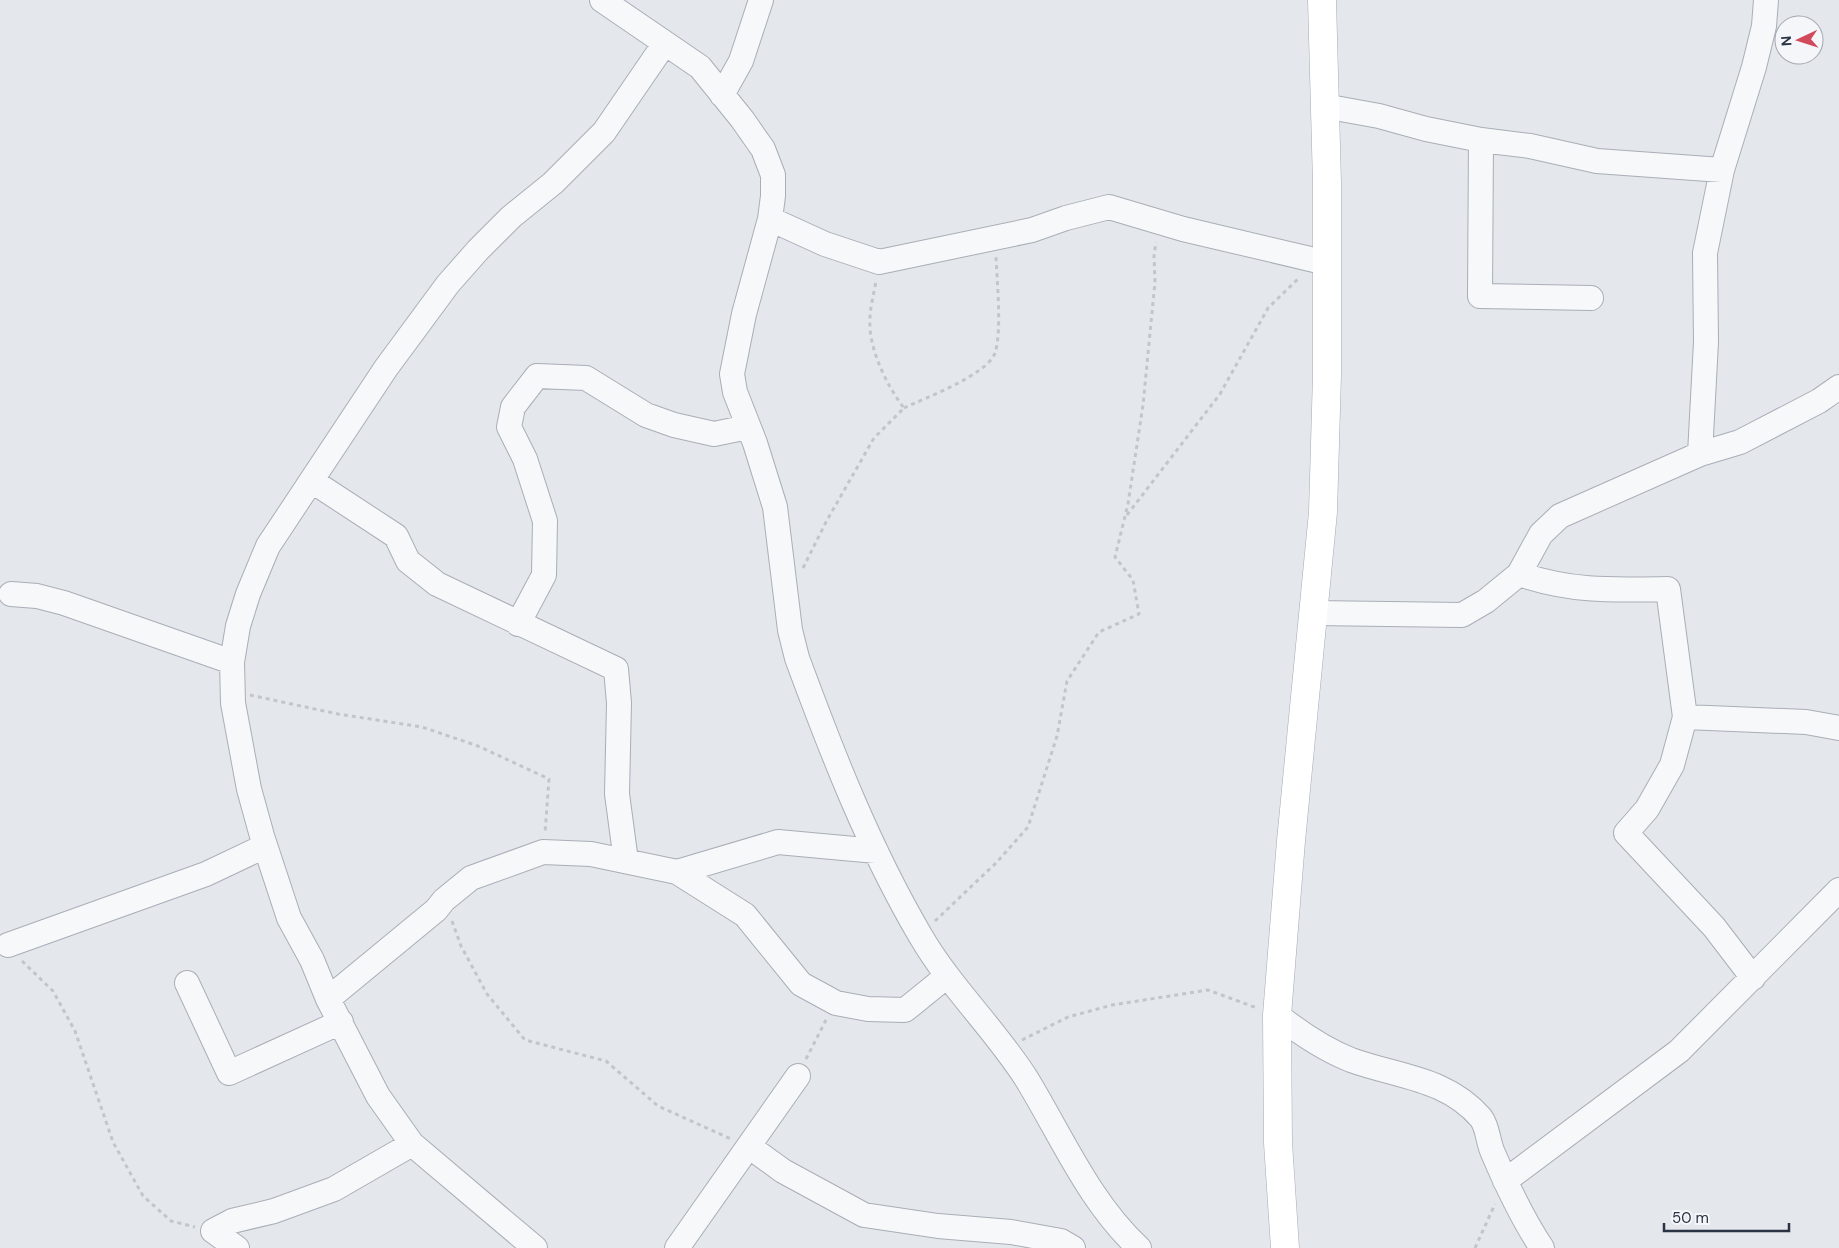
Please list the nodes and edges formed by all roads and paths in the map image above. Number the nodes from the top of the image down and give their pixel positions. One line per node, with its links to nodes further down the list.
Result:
1 (602, 0): 5 (street)
2 (760, 0): 6 (street)
3 (1322, 0): 7 (main road)
4 (1766, 0): 9 (street)
5 (665, 43): 6 (street); 20 (street)
6 (722, 95): 10 (street)
7 (1324, 106): 8 (street); 14 (main road)
8 (1481, 140): 9 (street); 15 (street)
9 (1722, 170): 19 (street)
10 (770, 219): 13 (street); 18 (street)
11 (1160, 222): 12 (street); 14 (street); 21 (path)
12 (995, 238): 13 (street); 17 (path)
13 (879, 262): 17 (path)
14 (1327, 263): 21 (path); 25 (main road)
15 (1590, 298)
16 (1839, 387): 19 (street)
17 (904, 408): 24 (path)
18 (748, 427): 24 (street); 26 (street)
19 (1700, 454): 22 (street)
20 (312, 481): 26 (street); 27 (street)
21 (1125, 518): 38 (path)
22 (1519, 574): 25 (street); 29 (street)
23 (11, 594): 27 (street)
24 (787, 603): 32 (street)
25 (1313, 613): 45 (main road)
26 (518, 624): 34 (street)
27 (232, 662): 28 (street)
28 (233, 692): 31 (street); 33 (path)
29 (1685, 717): 30 (street); 41 (street)
30 (1839, 728)
31 (265, 846): 39 (street); 43 (street)
32 (876, 851): 35 (street); 38 (street)
33 (543, 852): 34 (street); 37 (street)
34 (626, 861): 35 (street)
35 (677, 872): 44 (street)
36 (1839, 890): 41 (street)
37 (444, 900): 43 (street); 50 (path)
38 (920, 935): 40 (street)
39 (8, 945): 52 (path)
40 (946, 976): 44 (street); 47 (street)
41 (1753, 978): 51 (street)
42 (187, 984): 46 (street)
43 (328, 999): 46 (street)
44 (836, 1003): 48 (path)
45 (1277, 1015): 47 (path); 51 (street); 58 (main road)
46 (342, 1022): 49 (street)
47 (1004, 1049): 57 (street)
48 (798, 1076): 50 (street)
49 (412, 1144): 52 (street); 54 (street)
50 (750, 1147): 55 (street); 56 (street)
51 (1505, 1181): 59 (path); 60 (street)
52 (213, 1231): 53 (street)
53 (237, 1248)
54 (535, 1248)
55 (677, 1248)
56 (1073, 1248)
57 (1139, 1248)
58 (1285, 1248)
59 (1475, 1248)
60 (1542, 1248)

